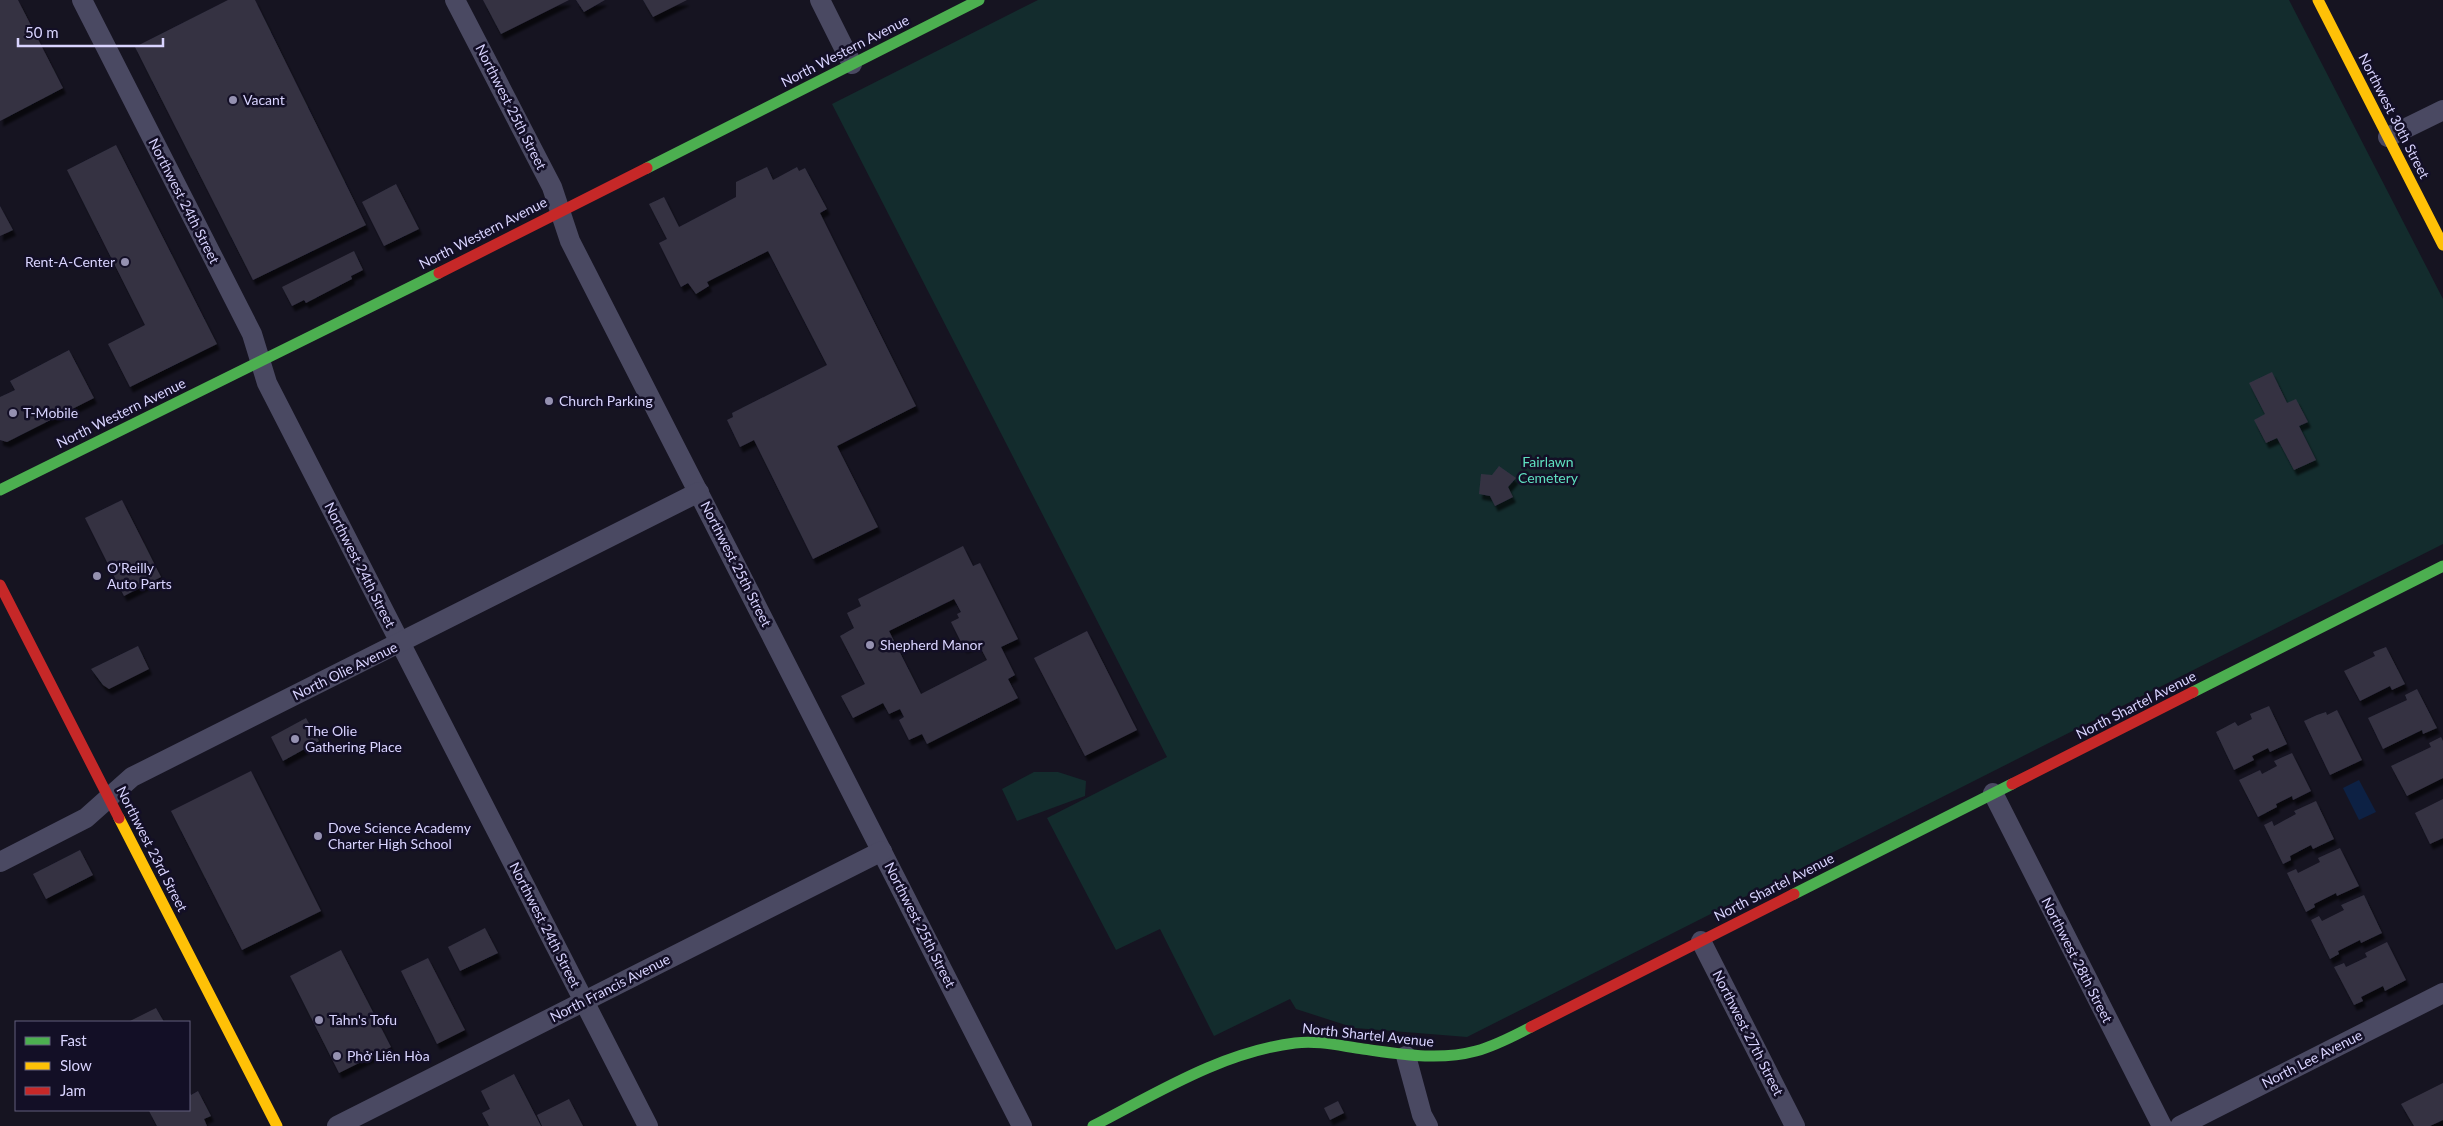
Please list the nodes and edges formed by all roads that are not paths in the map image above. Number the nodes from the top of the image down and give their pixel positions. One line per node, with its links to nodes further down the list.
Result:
1 (82, 0): 11 (street, Northwest 24th Street)
2 (456, 0): 9 (street, Northwest 25th Street)
3 (820, 0): 6 (street)
4 (979, 0): 6 (street, North Western Avenue)
5 (2318, 0): 8 (street, Northwest 30th Street)
6 (852, 64): 9 (street, North Western Avenue)
7 (2443, 110): 8 (street)
8 (2388, 138): 10 (street, Northwest 30th Street)
9 (559, 211): 11 (street, North Western Avenue); 13 (street, Northwest 25th Street)
10 (2443, 246)
11 (260, 362): 12 (street, North Western Avenue); 16 (street, Northwest 24th Street)
12 (0, 490)
13 (699, 492): 16 (street, North Olie Avenue); 19 (street, Northwest 25th Street)
14 (2443, 566): 17 (street, North Shartel Avenue)
15 (0, 585): 18 (street, Northwest 23rd Street)
16 (401, 644): 18 (street, North Olie Avenue); 23 (street, Northwest 24th Street)
17 (1993, 793): 21 (street, North Shartel Avenue); 32 (street, Northwest 28th Street)
18 (109, 797): 20 (street, North Olie Avenue); 25 (street, Northwest 23rd Street)
19 (882, 851): 23 (street, North Francis Avenue); 28 (street, Northwest 25th Street)
20 (0, 862)
21 (1702, 941): 24 (street, North Shartel Avenue); 31 (street, Northwest 27th Street)
22 (2443, 993): 33 (street, North Lee Avenue)
23 (584, 1002): 26 (street, North Francis Avenue); 27 (street, Northwest 24th Street)
24 (1406, 1056): 29 (street, North Shartel Avenue); 30 (street)
25 (277, 1126)
26 (337, 1126)
27 (648, 1126)
28 (1022, 1126)
29 (1093, 1126)
30 (1428, 1126)
31 (1795, 1126)
32 (2162, 1126)
33 (2180, 1126)

